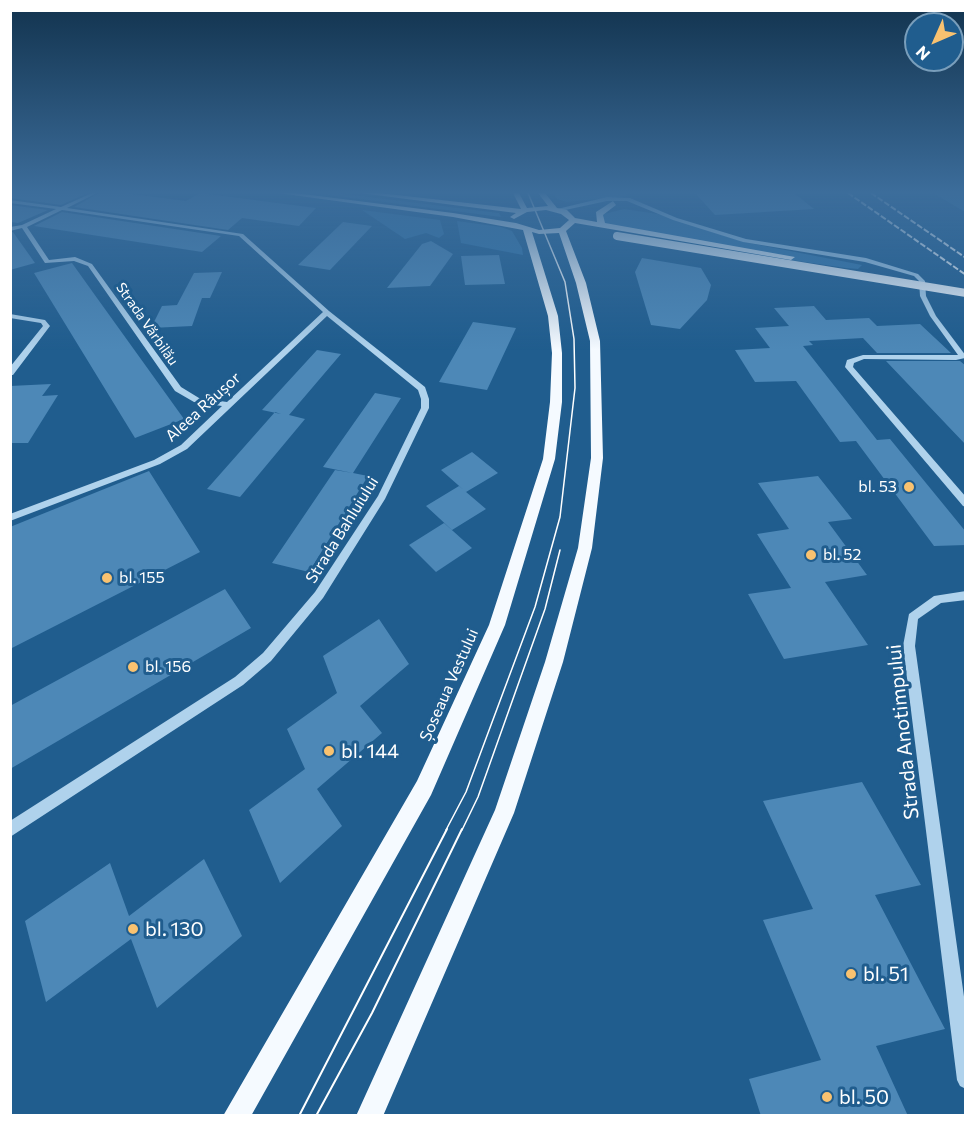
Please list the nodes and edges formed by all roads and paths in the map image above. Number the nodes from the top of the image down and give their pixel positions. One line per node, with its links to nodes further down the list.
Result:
1 (36, 246): 13 (street, Strada Vărbilău)
2 (253, 246): 10 (street, Strada Bahluiului)
3 (528, 246): 19 (main road, Șoseaua Vestului)
4 (572, 246): 20 (main road)
5 (675, 246): 9 (main road, bridge)
6 (723, 246): 8 (main road)
7 (775, 246): 14 (street)
8 (966, 284)
9 (966, 293)
10 (327, 312): 13 (street, Aleea Râușor); 17 (street, Strada Bahluiului)
11 (10, 316): 12 (street)
12 (10, 373)
13 (229, 405): 15 (street, Aleea Râușor)
14 (966, 504)
15 (10, 518)
16 (966, 595): 18 (street, Strada Anotimpului)
17 (10, 830)
18 (966, 1080)
19 (236, 1116)
20 (369, 1116)

